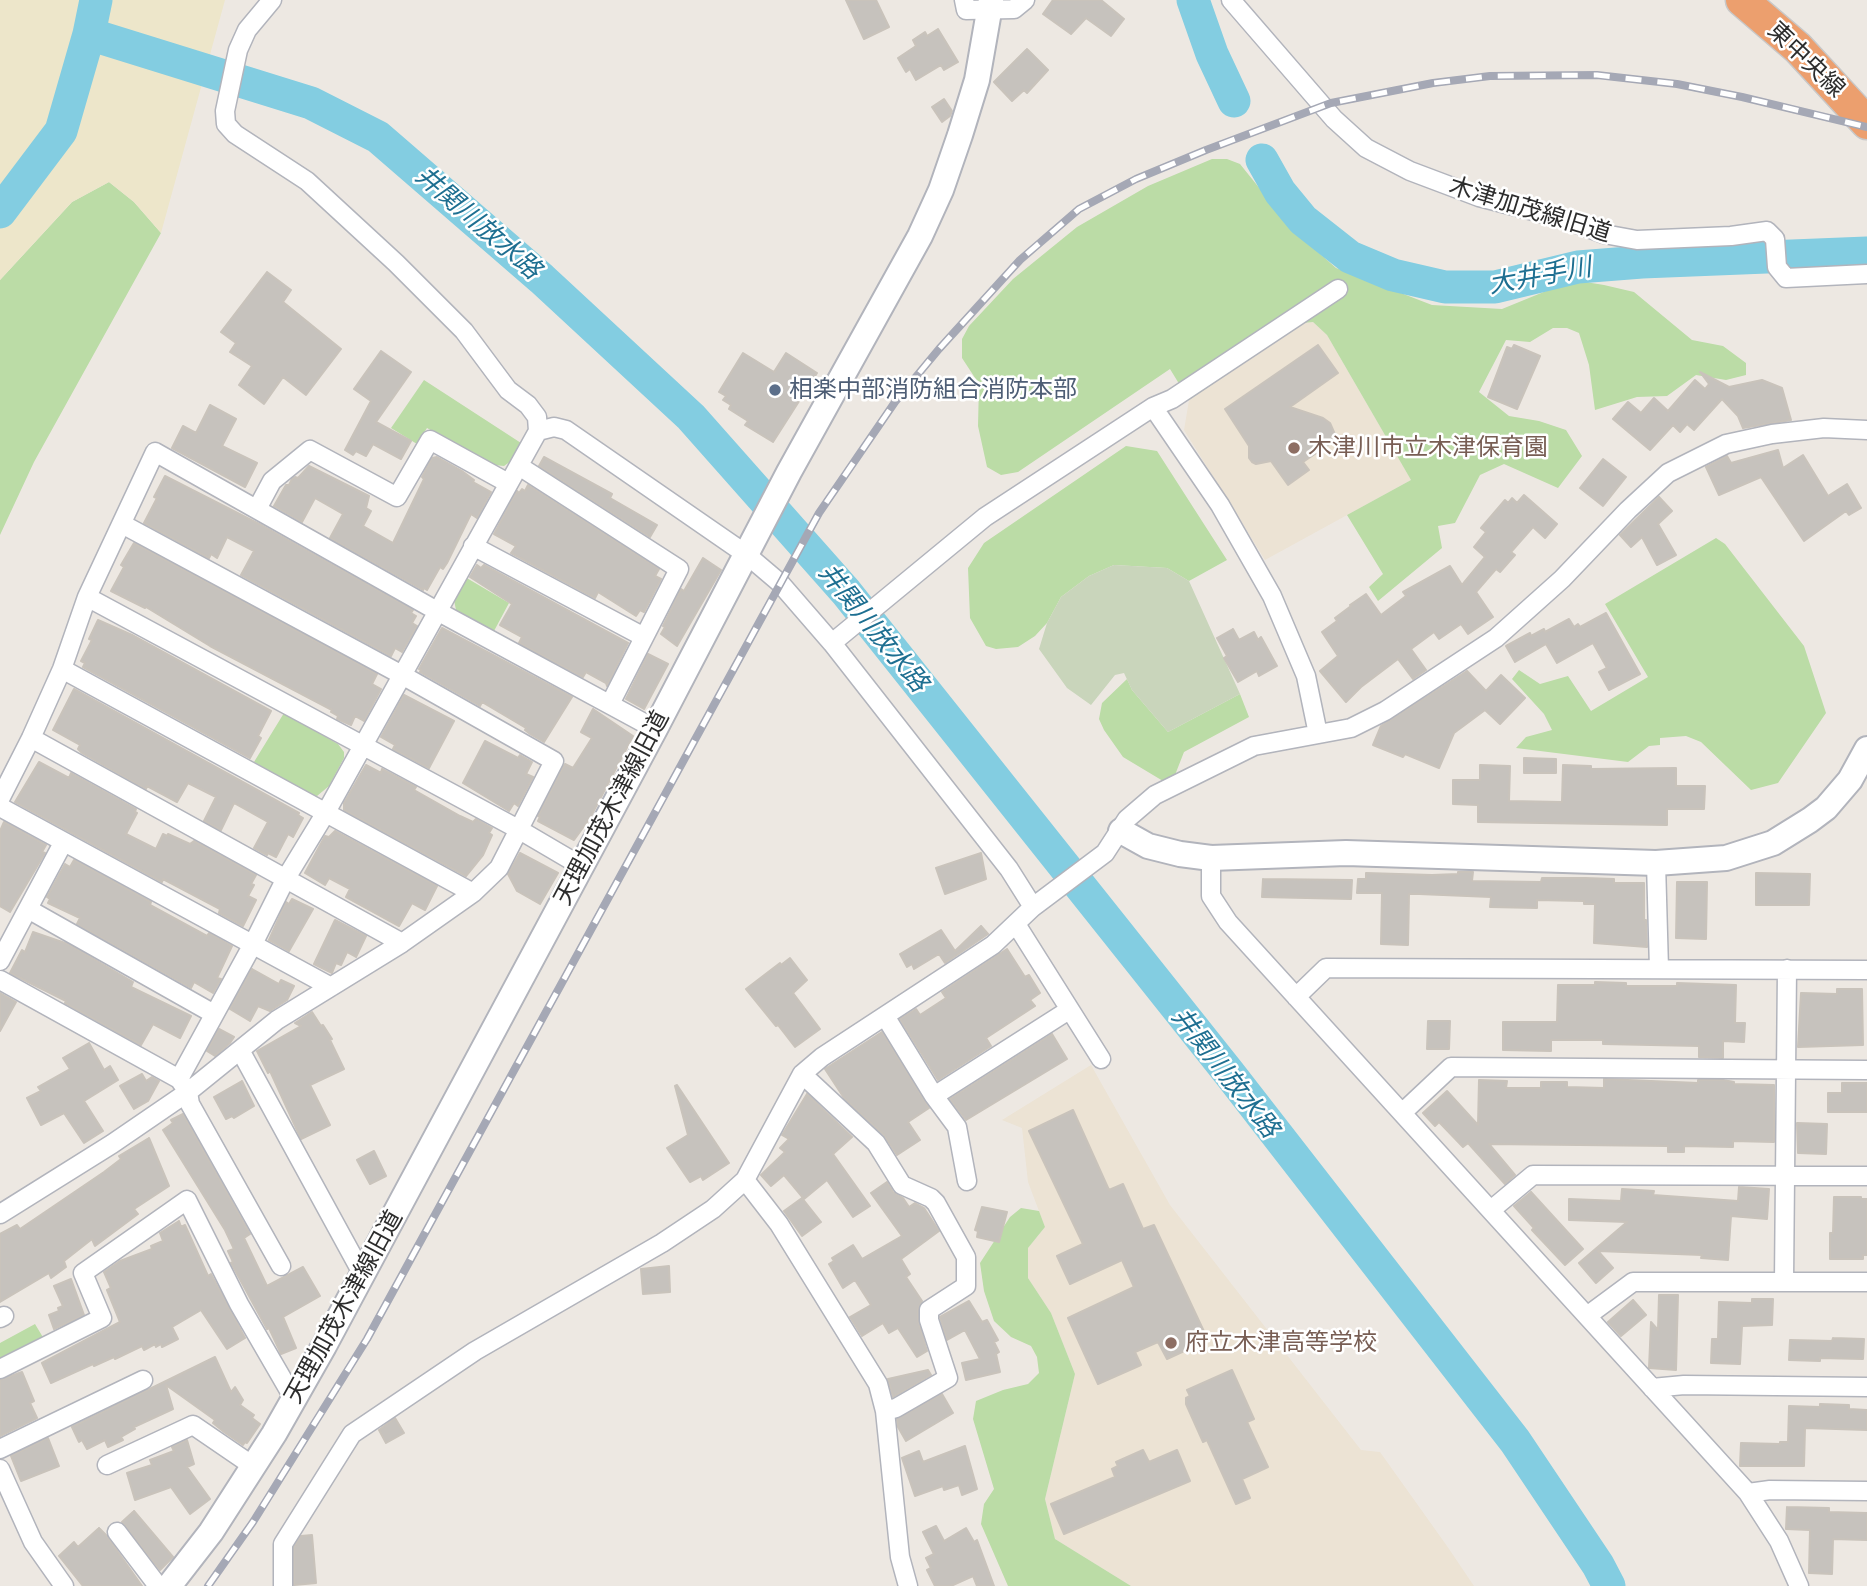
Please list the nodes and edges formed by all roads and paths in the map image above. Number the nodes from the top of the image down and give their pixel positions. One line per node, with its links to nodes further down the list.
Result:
1 (272, 0): 12 (street)
2 (964, 0): 6 (street)
3 (1025, 0): 6 (street)
4 (1230, 0): 8 (street, 木津加茂線旧道)
5 (1742, 0): 7 (highway, 東中央線)
6 (990, 5): 17 (street, 天理加茂木津線旧道)
7 (1867, 123)
8 (1867, 274)
9 (1338, 289): 10 (street)
10 (1153, 407): 22 (street); 27 (street)
11 (1867, 430): 27 (street)
12 (538, 431): 13 (street); 17 (street)
13 (519, 466): 14 (street); 21 (street)
14 (508, 483): 15 (street); 18 (street)
15 (257, 509): 16 (street); 20 (street)
16 (122, 524): 19 (street); 24 (street)
17 (751, 545): 22 (street); 26 (street, 天理加茂木津線旧道)
18 (473, 546): 20 (street); 21 (street)
19 (87, 597): 23 (street); 29 (street)
20 (437, 611): 24 (street); 25 (street)
21 (644, 637): 25 (street)
22 (835, 640): 42 (street)
23 (62, 669): 28 (street); 33 (street)
24 (402, 675): 29 (street); 34 (street)
25 (610, 704): 26 (street)
26 (655, 729): 39 (street, 天理加茂木津線旧道)
27 (1318, 734): 35 (street)
28 (31, 738): 31 (street); 40 (street)
29 (362, 747): 33 (street); 34 (street)
30 (1867, 749): 38 (street)
31 (0, 799)
32 (0, 807): 36 (street)
33 (325, 814): 40 (street); 41 (street)
34 (518, 829): 39 (street); 41 (street)
35 (1121, 831): 37 (street); 42 (street)
36 (63, 843): 43 (street); 46 (street)
37 (1212, 858): 38 (street); 53 (street)
38 (1656, 863): 48 (street)
39 (581, 866): 72 (street, 天理加茂木津線旧道)
40 (286, 878): 45 (street); 46 (street)
41 (473, 893): 45 (street)
42 (1041, 902): 44 (street)
43 (28, 909): 47 (street); 55 (street)
44 (1016, 924): 54 (street); 56 (street)
45 (402, 943): 52 (street)
46 (253, 944): 52 (street); 55 (street)
47 (0, 961)
48 (1659, 968): 49 (street); 53 (street)
49 (1787, 969): 50 (street); 59 (street)
50 (1867, 970)
51 (0, 980): 62 (street)
52 (331, 987): 57 (street)
53 (1296, 997): 64 (street)
54 (1069, 1010): 58 (street); 63 (street)
55 (214, 1014): 62 (street)
56 (885, 1016): 61 (street); 63 (street)
57 (240, 1050): 62 (street); 72 (street)
58 (1101, 1059)
59 (1786, 1069): 60 (street); 64 (street); 65 (street)
60 (1867, 1070)
61 (802, 1074): 67 (street); 81 (street)
62 (184, 1085): 70 (street); 71 (street)
63 (934, 1096): 68 (street)
64 (1402, 1113): 69 (street)
65 (1785, 1176): 66 (street); 69 (street); 73 (street)
66 (1867, 1176)
67 (745, 1180): 81 (street); 92 (street)
68 (967, 1181)
69 (1490, 1210): 75 (street)
70 (0, 1214)
71 (281, 1266)
72 (363, 1275): 80 (street, 天理加茂木津線旧道)
73 (1784, 1281): 74 (street); 75 (street)
74 (1867, 1282)
75 (1587, 1316): 79 (street)
76 (0, 1369): 80 (street)
77 (143, 1380): 82 (street)
78 (1867, 1387): 79 (street)
79 (1652, 1388): 87 (street)
80 (294, 1399): 84 (street, 天理加茂木津線旧道)
81 (885, 1411): 93 (street)
82 (0, 1449)
83 (107, 1465): 84 (street)
84 (253, 1466): 91 (street, 天理加茂木津線旧道)
85 (0, 1469): 89 (street)
86 (1867, 1491): 87 (street)
87 (1748, 1493): 94 (street)
88 (117, 1532): 90 (street)
89 (64, 1586)
90 (158, 1586)
91 (169, 1586)
92 (283, 1586)
93 (908, 1586)
94 (1799, 1586)

